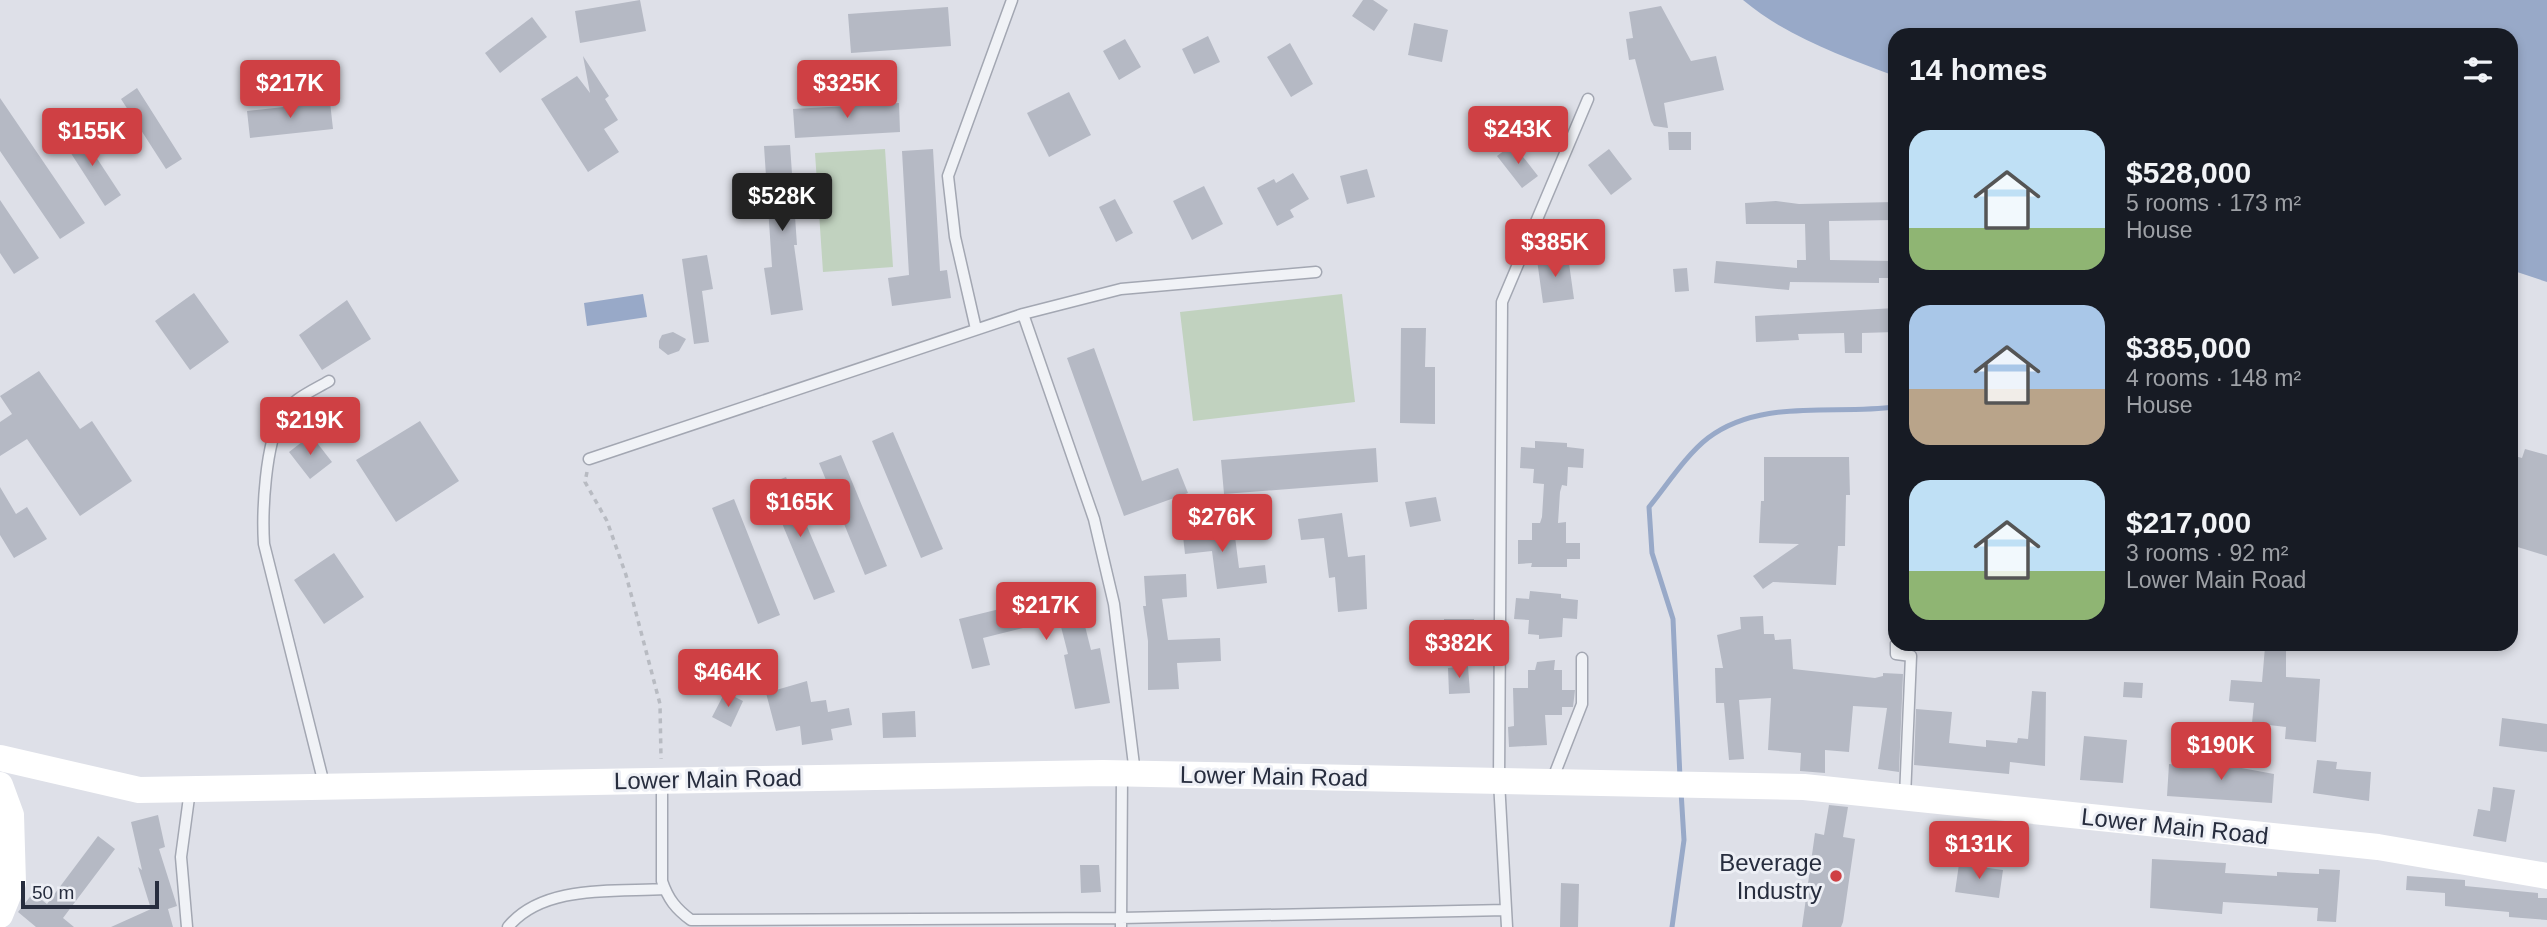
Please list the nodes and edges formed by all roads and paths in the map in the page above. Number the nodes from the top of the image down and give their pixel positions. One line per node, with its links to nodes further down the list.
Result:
1 (1012, 0): 5 (lane)
2 (1588, 99): 13 (lane)
3 (1316, 272): 4 (lane)
4 (1023, 314): 5 (lane); 11 (lane)
5 (976, 329): 7 (lane)
6 (329, 381): 16 (lane)
7 (589, 459): 12 (path)
8 (1896, 651): 18 (lane)
9 (1582, 657): 14 (lane)
10 (0, 758): 17 (main road, Lower Main Road)
11 (1129, 773): 12 (main road, Lower Main Road); 13 (main road, Lower Main Road); 23 (lane)
12 (662, 780): 16 (main road, Lower Main Road); 20 (lane)
13 (1499, 781): 14 (main road, Lower Main Road); 21 (lane)
14 (1551, 782): 18 (main road, Lower Main Road)
15 (0, 785): 22 (main road)
16 (324, 785): 17 (main road, Lower Main Road)
17 (190, 790): 24 (lane)
18 (1905, 798): 19 (main road, Lower Main Road)
19 (2547, 876)
20 (664, 889): 23 (lane); 25 (lane)
21 (1506, 910): 23 (lane); 26 (lane)
22 (0, 915)
23 (1121, 922)
24 (187, 927)
25 (508, 927)
26 (1507, 927)

